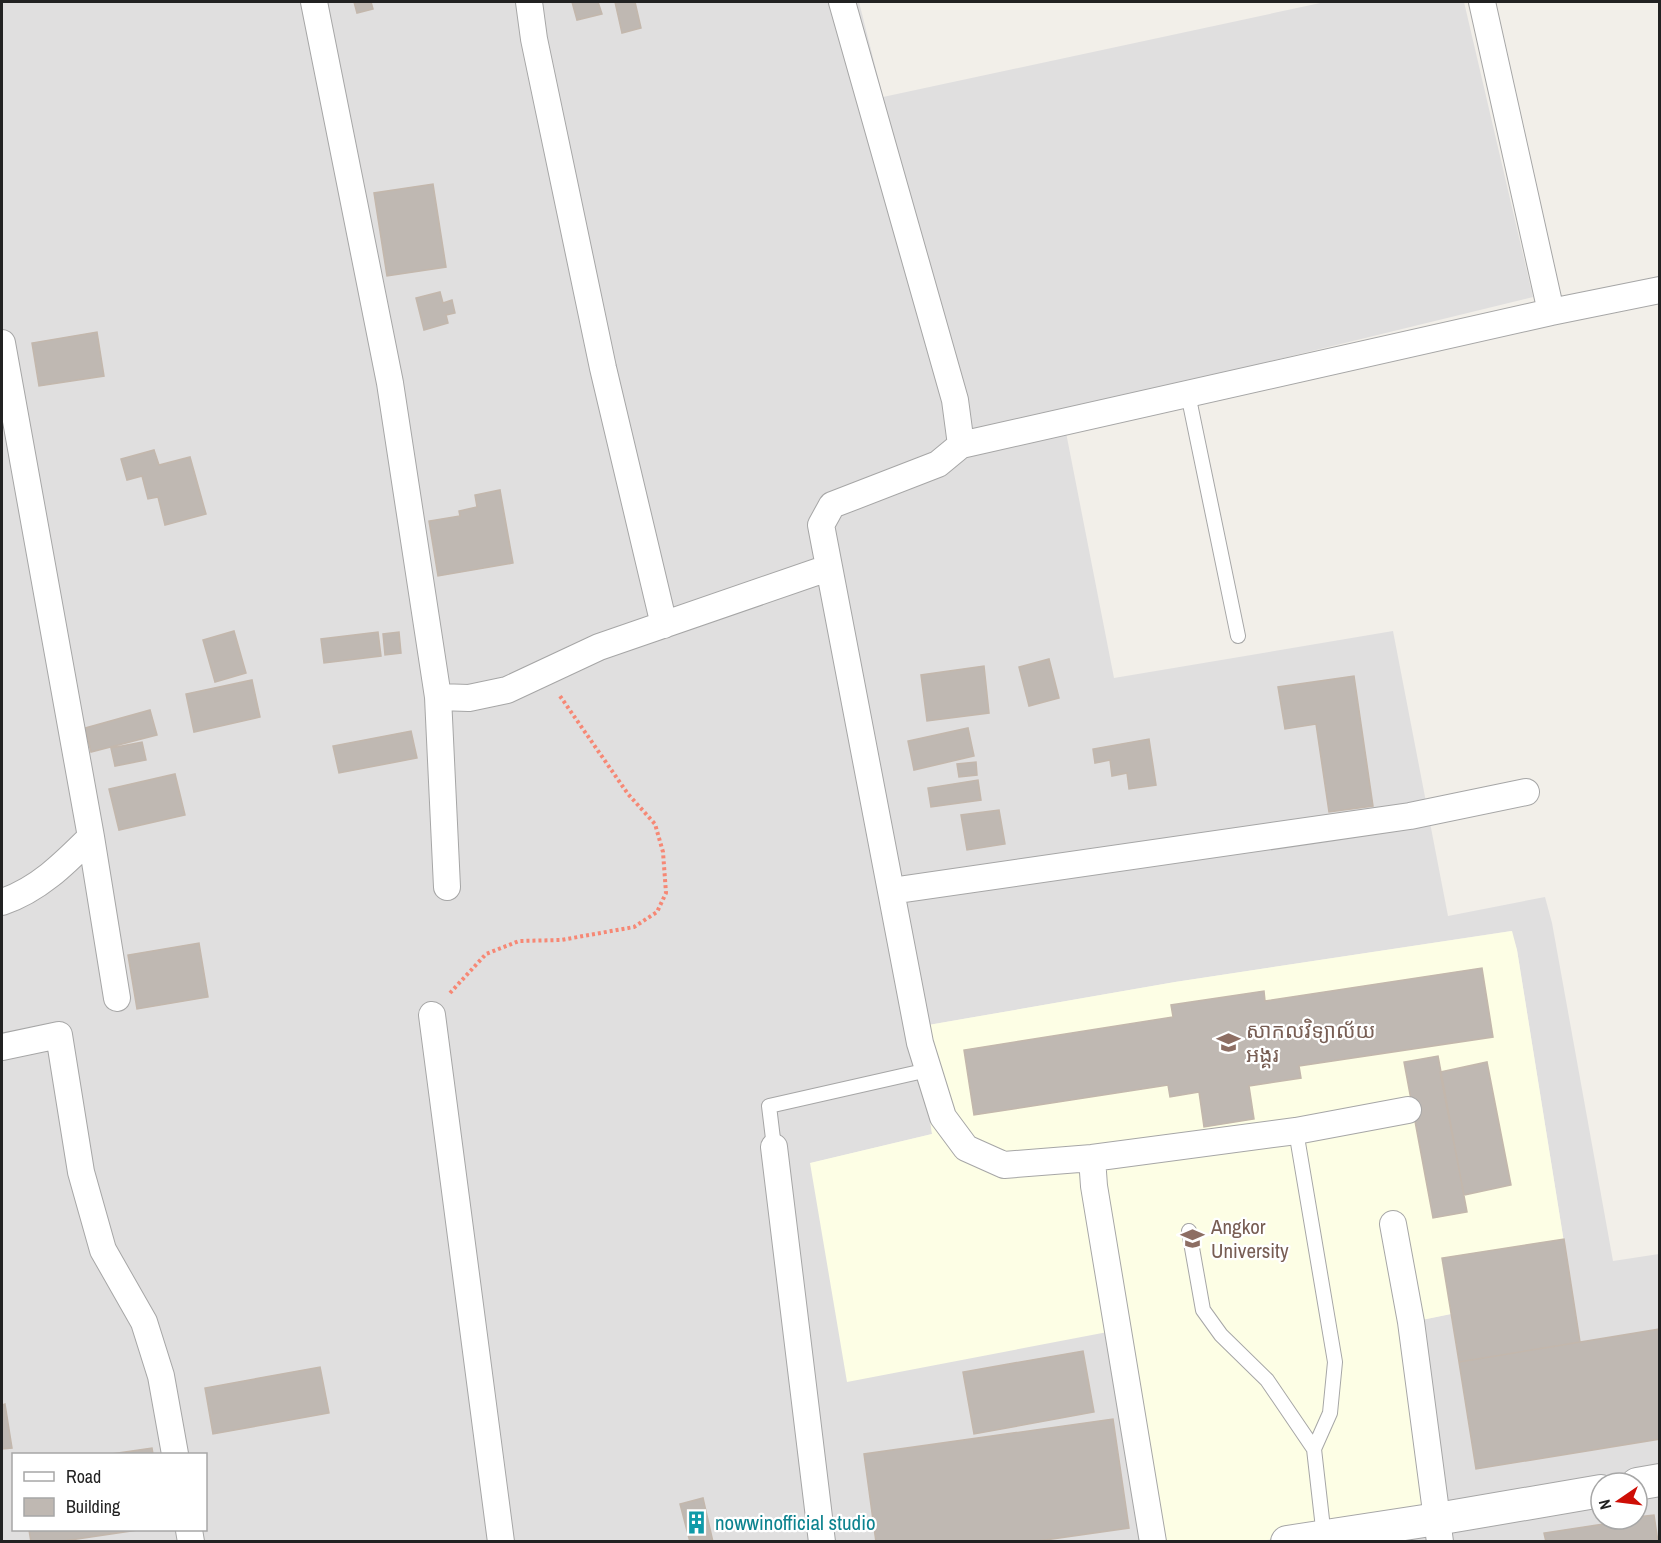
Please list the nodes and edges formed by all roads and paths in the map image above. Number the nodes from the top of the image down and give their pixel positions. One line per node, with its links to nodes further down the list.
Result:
1 (314, 2): 14 (street)
2 (529, 2): 11 (street)
3 (842, 2): 9 (street)
4 (1482, 2): 6 (street)
5 (1659, 290): 6 (street)
6 (1551, 312): 8 (street)
7 (2, 343): 16 (street)
8 (1188, 394): 9 (street); 12 (lane)
9 (961, 445): 10 (street)
10 (828, 568): 11 (street); 18 (street)
11 (664, 625): 13 (street)
12 (1238, 636)
13 (544, 673): 14 (street); 21 (path)
14 (438, 697): 17 (street)
15 (1526, 792): 18 (street)
16 (91, 837): 19 (street); 20 (street)
17 (447, 887)
18 (891, 891): 23 (street)
19 (2, 902)
20 (117, 998)
21 (432, 1015): 35 (street)
22 (2, 1047): 31 (street)
23 (928, 1070): 26 (lane); 27 (street)
24 (1408, 1110): 25 (street)
25 (1296, 1131): 27 (street); 30 (lane)
26 (774, 1147): 36 (street)
27 (1092, 1158): 37 (street)
28 (1393, 1224): 33 (street)
29 (1189, 1231): 30 (lane)
30 (1314, 1449): 34 (lane)
31 (175, 1453)
32 (1589, 1494): 33 (street)
33 (1438, 1530): 34 (street)
34 (1324, 1537): 38 (street)
35 (501, 1542)
36 (822, 1542)
37 (1153, 1542)
38 (1287, 1542)

